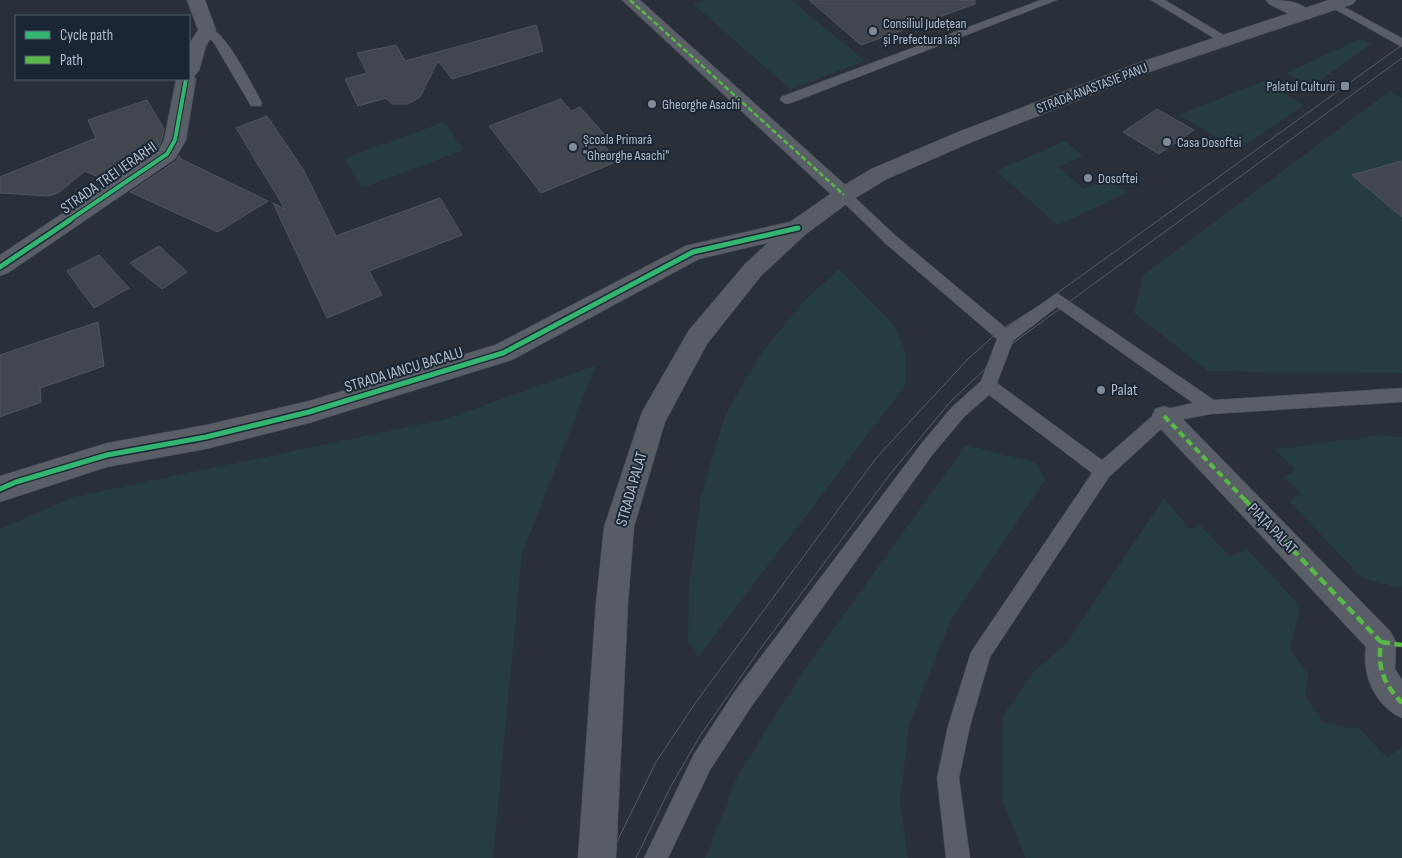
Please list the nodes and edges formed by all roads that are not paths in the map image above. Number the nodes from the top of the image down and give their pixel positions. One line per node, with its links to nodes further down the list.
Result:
1 (196, 0): 8 (street)
2 (630, 0): 15 (street)
3 (1051, 0): 13 (lane)
4 (1157, 0): 9 (lane)
5 (1275, 0): 7 (street)
6 (1341, 2): 7 (main road, STRADA ANASTASIE PANU); 10 (lane)
7 (1304, 16): 9 (main road, STRADA ANASTASIE PANU)
8 (208, 30): 11 (street); 14 (lane)
9 (1226, 40): 15 (main road, STRADA ANASTASIE PANU)
10 (1402, 43)
11 (190, 68)
12 (186, 80): 17 (street, STRADA TREI IERARHI)
13 (786, 100)
14 (256, 103)
15 (844, 195): 16 (main road, STRADA PALAT); 18 (lane)
16 (798, 228): 24 (street, STRADA IANCU BACALU); 27 (main road, STRADA PALAT)
17 (0, 267)
18 (1006, 337): 19 (lane); 21 (lane)
19 (988, 385): 23 (lane); 28 (lane)
20 (1402, 394): 21 (lane)
21 (1211, 407): 22 (lane)
22 (1164, 416): 23 (lane); 25 (street, PIAȚA PALAT)
23 (1103, 471): 29 (lane)
24 (0, 488)
25 (1391, 644): 26 (street, PIAȚA PALAT)
26 (1402, 703)
27 (597, 858)
28 (656, 858)
29 (958, 858)

